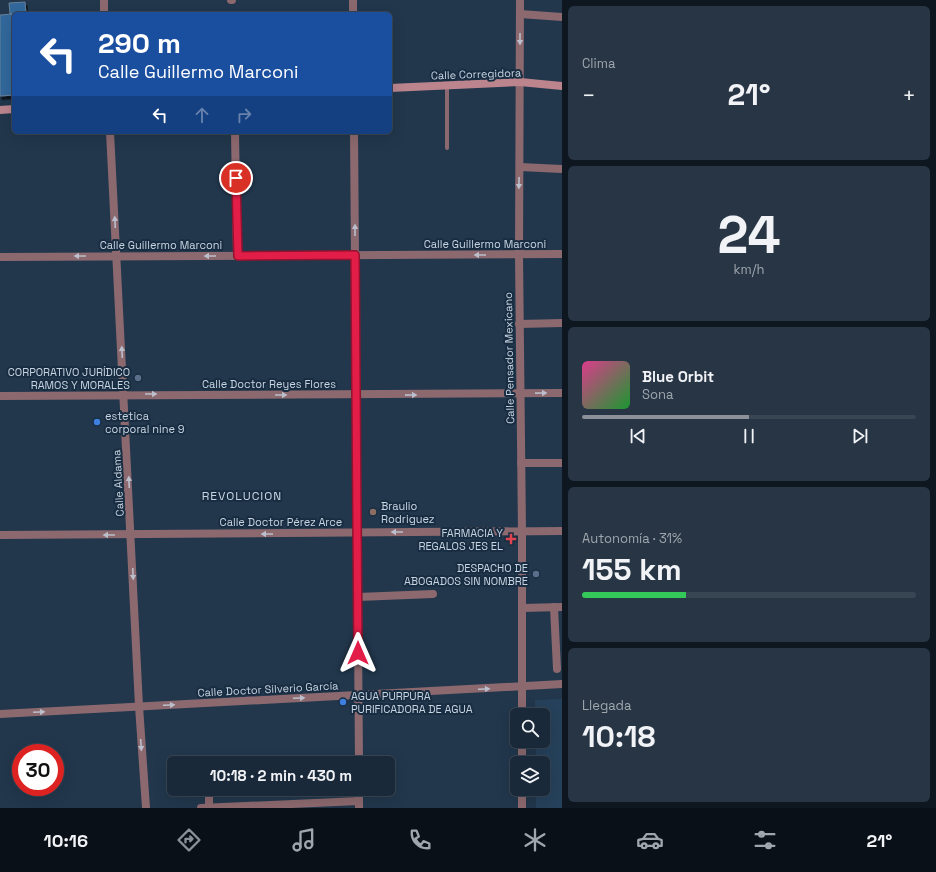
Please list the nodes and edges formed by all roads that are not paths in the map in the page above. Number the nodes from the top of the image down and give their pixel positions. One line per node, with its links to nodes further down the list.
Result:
1 (104, 0): 4 (street)
2 (353, 0): 5 (street)
3 (520, 0): 6 (street, Calle Pensador Mexicano)
4 (104, 12)
5 (353, 12)
6 (520, 14): 7 (street); 8 (street, Calle Pensador Mexicano, one-way to 8)
7 (562, 17)
8 (520, 82): 9 (street, Calle Corregidora); 10 (street, Calle Corregidora); 18 (street, Calle Pensador Mexicano)
9 (447, 86): 11 (street, Calle Corregidora); 17 (lane)
10 (562, 86)
11 (392, 88)
12 (12, 109): 13 (street)
13 (0, 110)
14 (110, 134): 23 (street, Calle Aldama, one-way to 14)
15 (235, 134): 24 (street)
16 (354, 134): 21 (street, one-way to 16)
17 (447, 148)
18 (520, 167): 19 (street); 22 (street, Calle Pensador Mexicano, one-way to 22)
19 (562, 169)
20 (562, 254): 22 (street, Calle Guillermo Marconi)
21 (355, 255): 22 (street, Calle Guillermo Marconi, one-way to 21); 24 (street, Calle Guillermo Marconi); 31 (street)
22 (519, 255): 27 (street, Calle Pensador Mexicano)
23 (117, 256): 24 (street, Calle Guillermo Marconi, one-way to 23); 25 (street, Calle Guillermo Marconi, one-way to 25); 29 (street, Calle Aldama, one-way to 23)
24 (238, 256)
25 (0, 257)
26 (562, 323): 27 (street)
27 (519, 324): 30 (street, Calle Pensador Mexicano)
28 (562, 393): 30 (street, Calle Doctor Reyes Flores, one-way to 28)
29 (124, 394): 31 (street, Calle Doctor Reyes Flores, one-way to 31); 32 (street, Calle Doctor Reyes Flores); 38 (street, Calle Aldama, one-way to 29)
30 (520, 394): 31 (street, Calle Doctor Reyes Flores, one-way to 30); 33 (street, Calle Pensador Mexicano)
31 (356, 395): 37 (street)
32 (0, 396)
33 (521, 463): 34 (street); 36 (street, Calle Pensador Mexicano)
34 (562, 463)
35 (562, 531): 36 (street, Calle Doctor Pérez Arce)
36 (522, 532): 37 (street, Calle Doctor Pérez Arce, one-way to 37); 43 (street, Calle Pensador Mexicano)
37 (357, 533): 38 (street, Calle Doctor Pérez Arce, one-way to 38); 41 (street)
38 (132, 534): 39 (street, Calle Doctor Pérez Arce, one-way to 39); 48 (street, Calle Aldama, one-way to 48)
39 (0, 535)
40 (433, 594): 41 (street)
41 (358, 597): 47 (street)
42 (558, 607): 43 (street); 44 (street)
43 (522, 608): 46 (street, Calle Pensador Mexicano)
44 (557, 669)
45 (562, 684): 46 (street, Calle Doctor Silverio García)
46 (522, 687): 47 (street, Calle Doctor Silverio García, one-way to 46); 49 (street, Calle Pensador Mexicano)
47 (358, 696): 48 (street, Calle Doctor Silverio García, one-way to 47); 51 (street)
48 (139, 706): 50 (street, Calle Doctor Silverio García, one-way to 48); 55 (street, Calle Aldama, one-way to 55)
49 (522, 708)
50 (0, 714)
51 (359, 756)
52 (209, 796): 57 (street)
53 (522, 796): 58 (street)
54 (359, 805): 57 (street)
55 (146, 808)
56 (201, 808): 57 (street)
57 (210, 808)
58 (522, 808)

